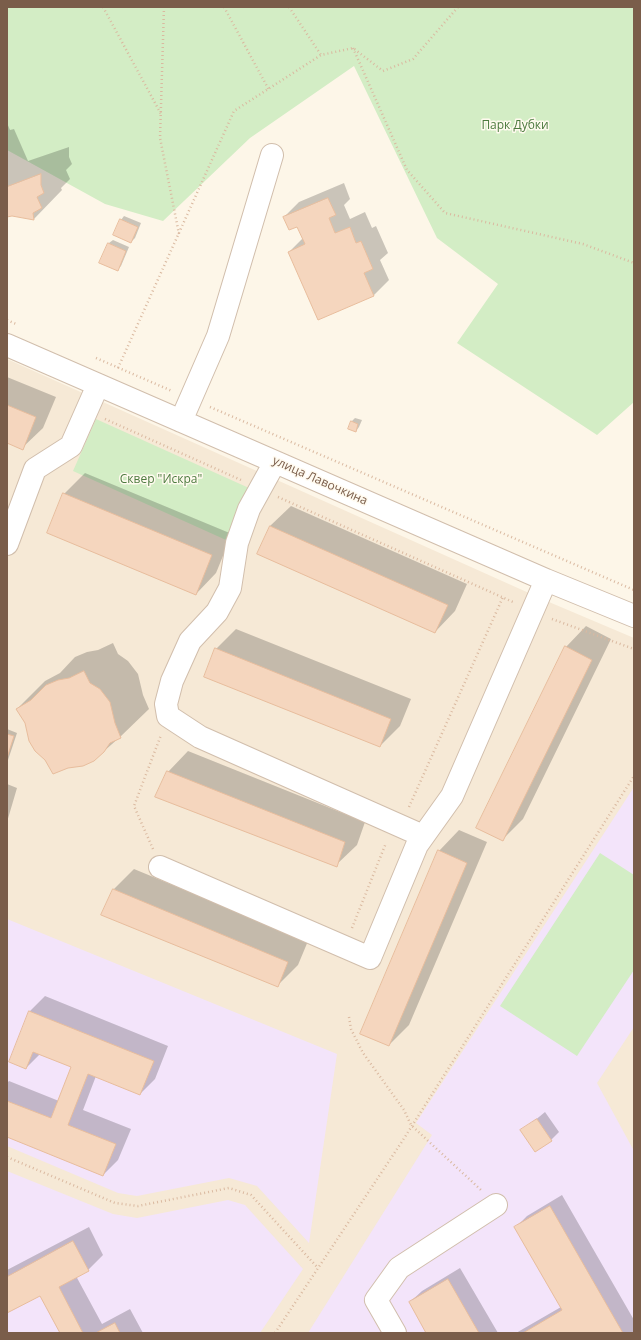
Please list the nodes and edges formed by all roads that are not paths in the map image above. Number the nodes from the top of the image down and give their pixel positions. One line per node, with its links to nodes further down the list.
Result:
1 (272, 155): 4 (street)
2 (7, 345): 3 (street, улица Лавочкина)
3 (98, 385): 4 (street, улица Лавочкина); 6 (street)
4 (181, 421): 5 (street, улица Лавочкина)
5 (275, 462): 7 (street, улица Лавочкина); 9 (street)
6 (7, 544)
7 (546, 580): 8 (street, улица Лавочкина); 9 (street)
8 (634, 616)
9 (423, 836): 10 (street)
10 (160, 867)
11 (496, 1205): 12 (street)
12 (395, 1333)

